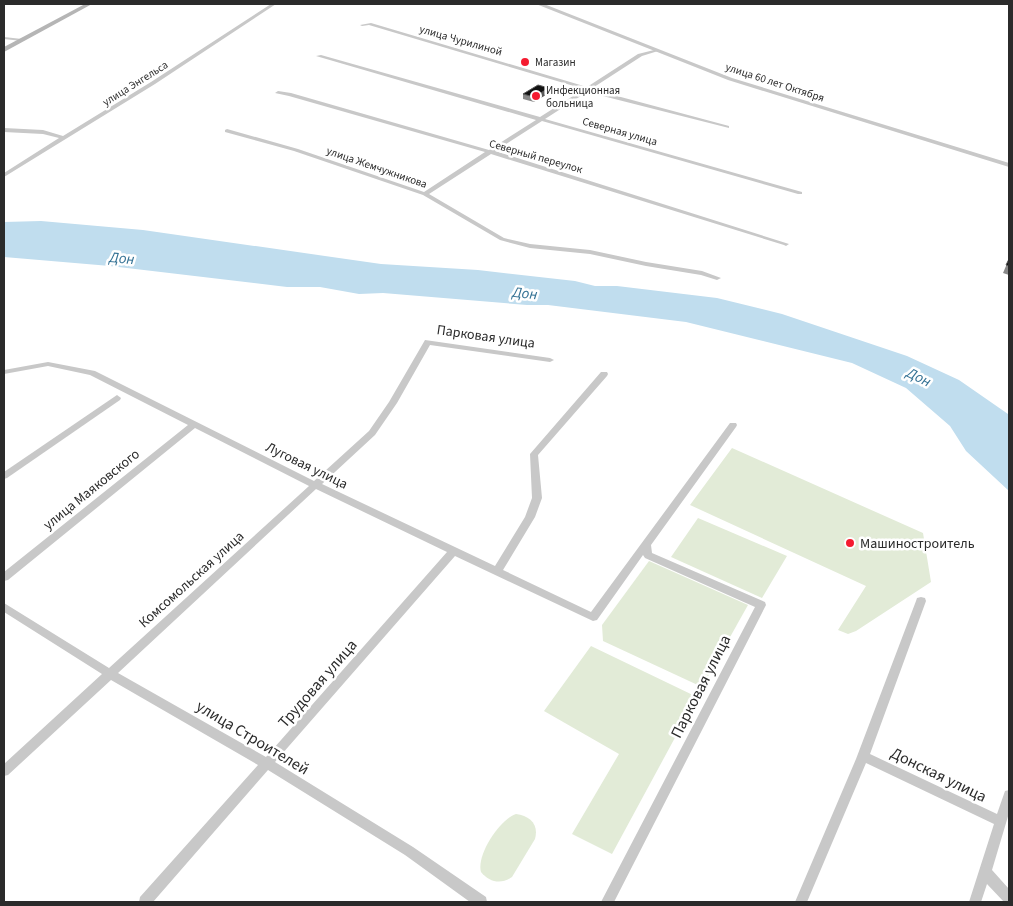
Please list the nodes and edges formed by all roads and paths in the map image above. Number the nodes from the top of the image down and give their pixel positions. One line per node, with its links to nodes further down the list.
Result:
1 (89, 4): 6 (main road)
2 (274, 4): 16 (street, улица Энгельса)
3 (539, 4): 8 (street, улица 60 лет Октября)
4 (362, 25): 10 (street, улица Чурилиной)
5 (4, 38): 6 (street)
6 (22, 40): 7 (main road)
7 (4, 50)
8 (656, 50): 10 (street); 18 (street, улица 60 лет Октября)
9 (319, 56): 12 (street, Северная улица)
10 (588, 90): 12 (street); 13 (street, улица Чурилиной)
11 (278, 93): 17 (street, Северный переулок)
12 (542, 118): 17 (street); 20 (street, Северная улица)
13 (727, 127)
14 (4, 130): 16 (street)
15 (227, 131): 21 (street, улица Жемчужникова)
16 (64, 138): 19 (street, улица Энгельса)
17 (488, 152): 21 (street); 22 (street, Северный переулок)
18 (1009, 165)
19 (4, 175)
20 (800, 193)
21 (425, 194): 23 (street, улица Жемчужникова)
22 (786, 244)
23 (717, 278)
24 (550, 360): 28 (street, Парковая улица)
25 (4, 372): 29 (street, Луговая улица)
26 (604, 374): 35 (street)
27 (117, 398): 31 (street)
28 (393, 403): 32 (street, Комсомольская улица)
29 (195, 424): 32 (street, Луговая улица); 36 (street, улица Маяковского)
30 (733, 425): 33 (street)
31 (4, 476)
32 (315, 485): 34 (street, Луговая улица); 39 (street, Комсомольская улица)
33 (646, 544): 35 (street, Луговая улица); 49 (street, Парковая улица)
34 (454, 552): 35 (street, Луговая улица); 41 (street, Трудовая улица)
35 (497, 572)
36 (4, 576)
37 (921, 601): 40 (street)
38 (4, 607): 39 (street, улица Строителей)
39 (109, 673): 41 (street, улица Строителей); 42 (street, Комсомольская улица)
40 (863, 756): 44 (street, Донская улица); 50 (street)
41 (268, 764): 47 (street, Трудовая улица); 48 (street, улица Строителей)
42 (4, 771)
43 (1009, 795): 44 (street)
44 (1001, 822): 45 (street)
45 (985, 872): 46 (street); 51 (street)
46 (1009, 898)
47 (145, 902)
48 (481, 902)
49 (607, 902)
50 (801, 902)
51 (975, 902)

